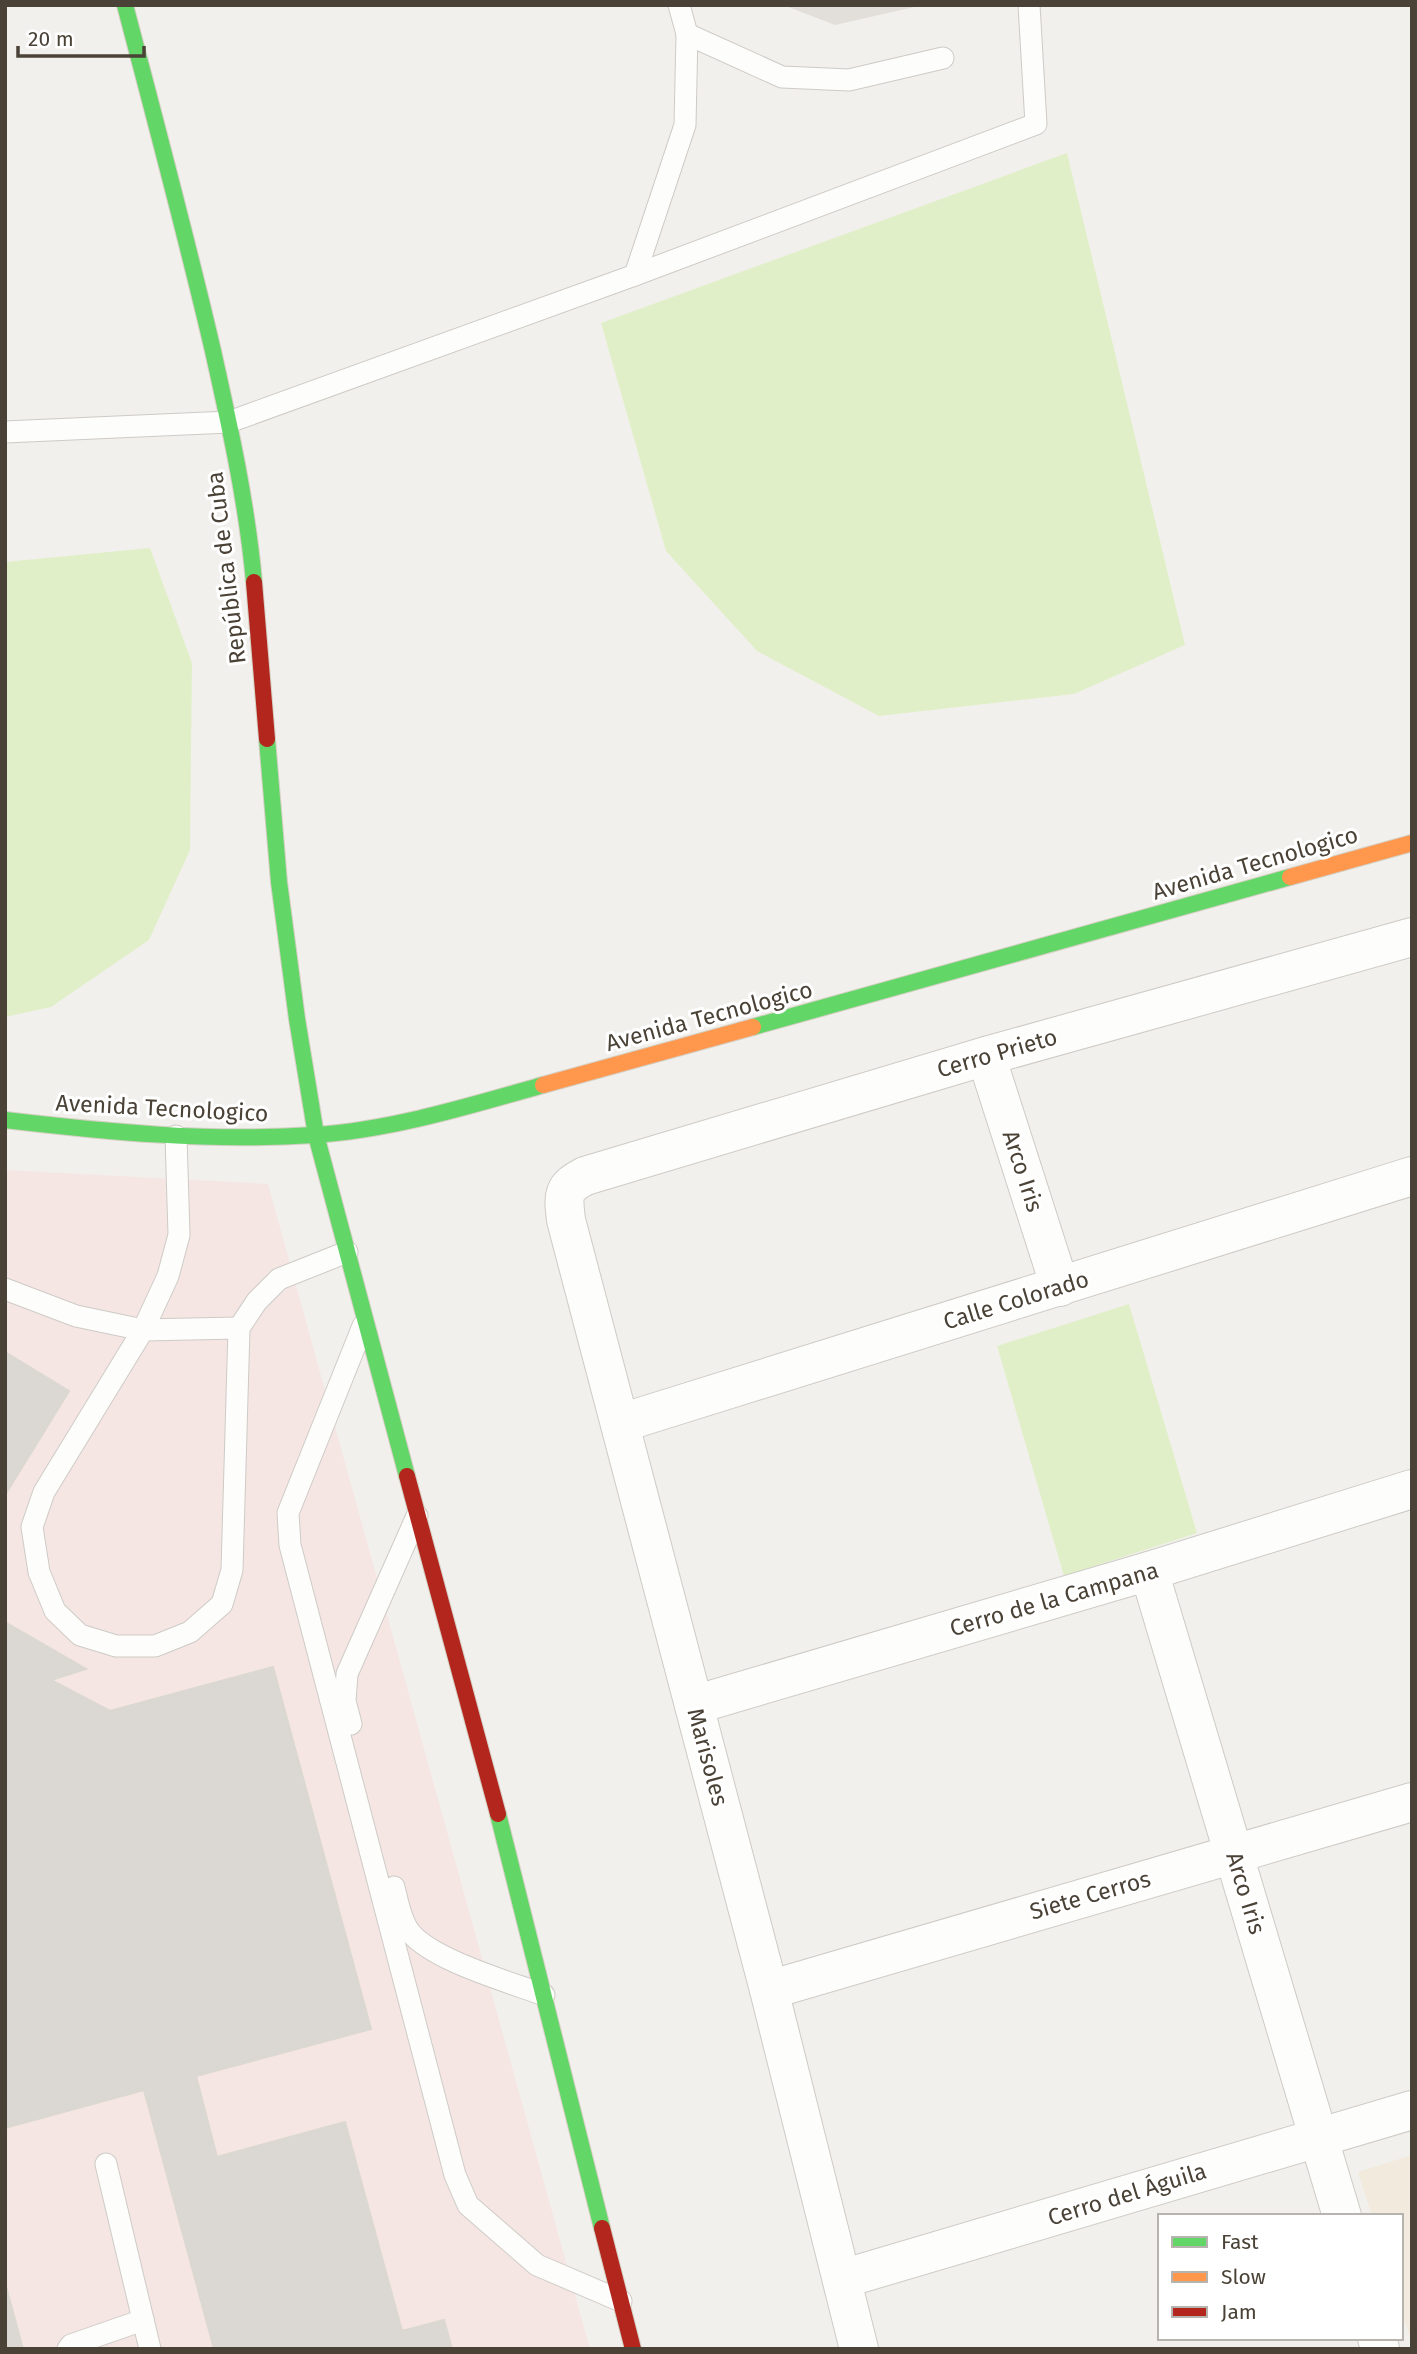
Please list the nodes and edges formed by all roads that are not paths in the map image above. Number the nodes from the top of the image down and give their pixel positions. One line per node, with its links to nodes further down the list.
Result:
1 (125, 5): 7 (street, República de Cuba)
2 (680, 5): 4 (lane)
3 (1029, 5): 6 (lane)
4 (687, 34): 5 (lane); 6 (lane)
5 (943, 58)
6 (635, 275): 7 (lane)
7 (229, 422): 8 (lane); 13 (street, República de Cuba)
8 (5, 432)
9 (1412, 843): 13 (street, Avenida Tecnologico)
10 (1412, 937): 11 (street, Cerro Prieto)
11 (986, 1056): 15 (street, Cerro Prieto); 18 (street, Arco Iris)
12 (5, 1121): 14 (street, Avenida Tecnologico)
13 (316, 1135): 14 (street, Avenida Tecnologico); 17 (street, República de Cuba)
14 (176, 1136): 22 (lane)
15 (585, 1176): 23 (street, Marisoles)
16 (1412, 1176): 18 (street, Calle Colorado)
17 (347, 1252): 20 (street, República de Cuba); 21 (lane)
18 (1060, 1287): 23 (street, Calle Colorado)
19 (5, 1289): 22 (lane)
20 (366, 1320): 25 (street, República de Cuba); 37 (lane)
21 (239, 1328): 22 (lane); 22 (lane)
22 (143, 1330)
23 (621, 1423): 27 (street, Marisoles)
24 (1412, 1489): 26 (street, Cerro de la Campana)
25 (418, 1514): 31 (street, República de Cuba); 31 (lane)
26 (1149, 1572): 27 (street, Cerro de la Campana); 29 (street, Arco Iris)
27 (694, 1705): 30 (street, Marisoles)
28 (1412, 1802): 29 (street, Siete Cerros)
29 (1234, 1853): 30 (street, Siete Cerros); 33 (street, Arco Iris)
30 (769, 1990): 36 (street, Marisoles)
31 (544, 1995): 37 (street, República de Cuba)
32 (1412, 2110): 33 (street, Cerro del Águila)
33 (1319, 2136): 35 (street, Arco Iris); 36 (street, Cerro del Águila)
34 (106, 2164): 38 (lane)
35 (1341, 2214)
36 (842, 2279): 42 (street, Marisoles)
37 (621, 2301): 41 (street, República de Cuba)
38 (143, 2320): 39 (lane); 40 (lane)
39 (68, 2349)
40 (150, 2349)
41 (633, 2349)
42 (859, 2349)

